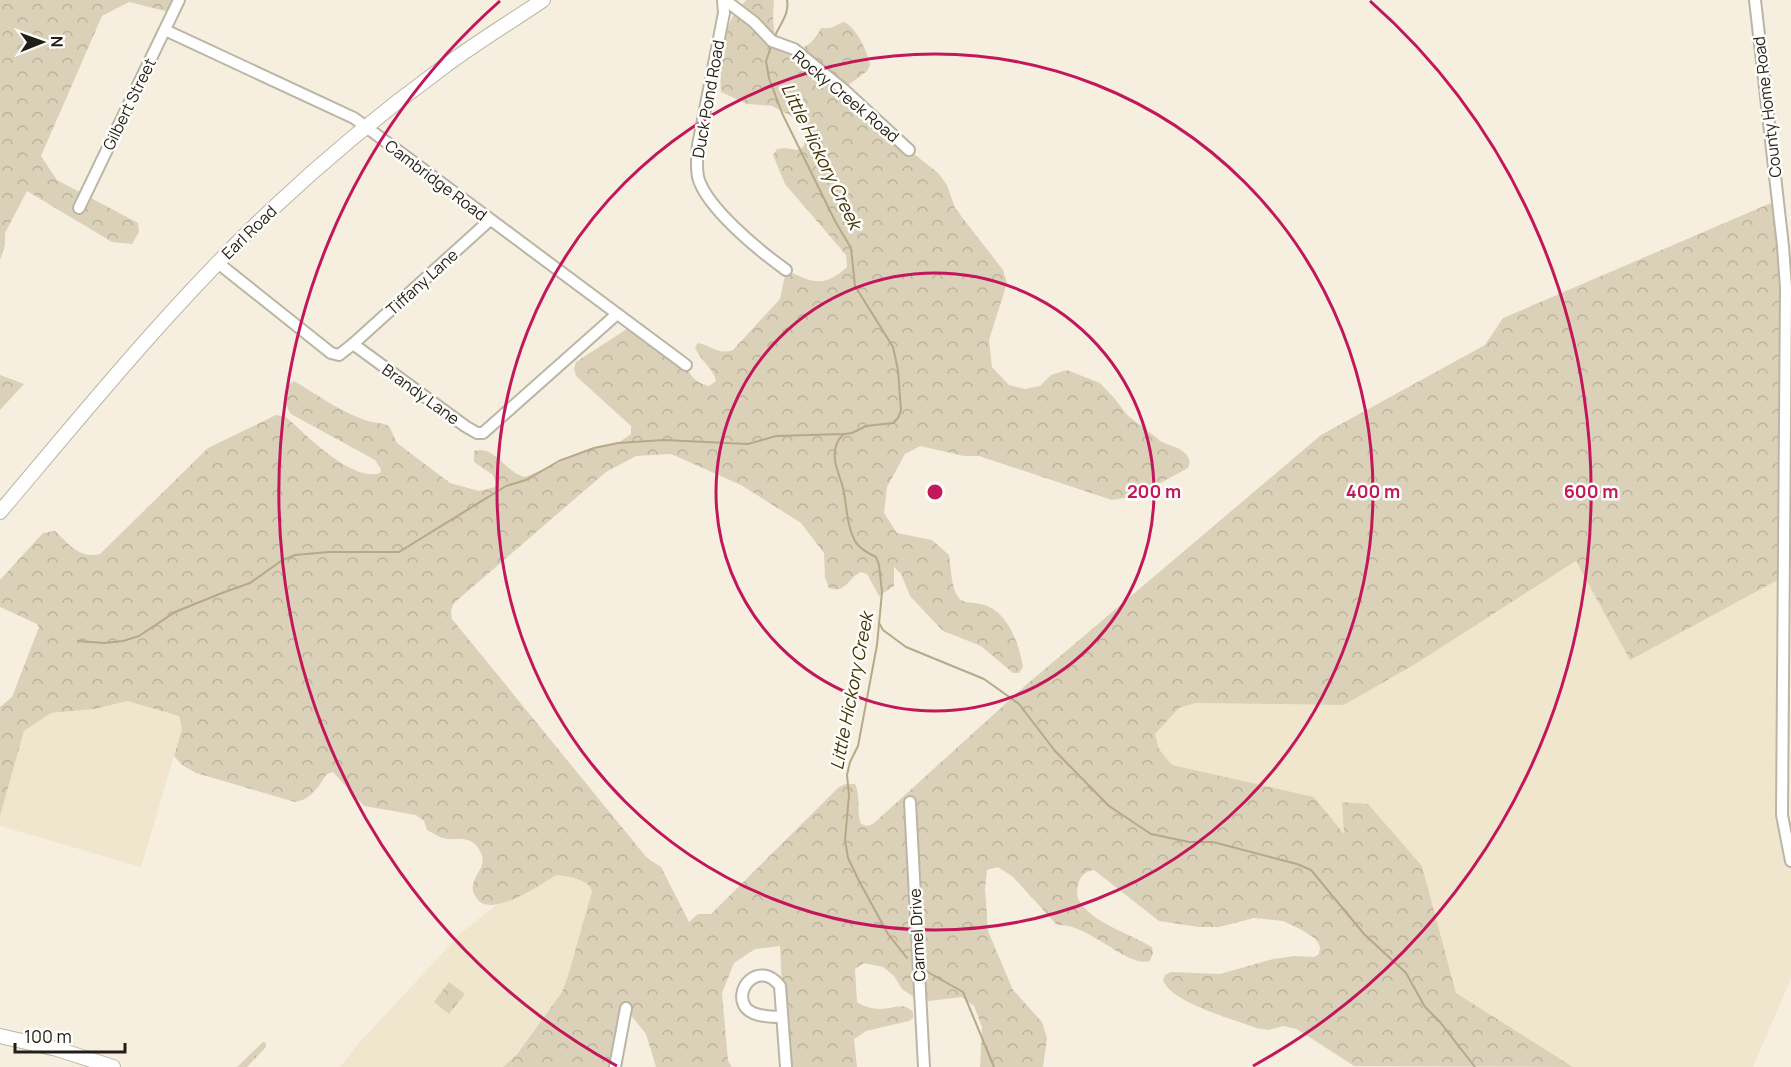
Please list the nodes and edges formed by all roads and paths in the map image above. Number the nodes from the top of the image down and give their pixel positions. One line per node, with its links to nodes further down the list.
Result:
1 (179, 0): 5 (street, Gilbert Street)
2 (543, 0): 6 (main road, Earl Road)
3 (724, 0): 7 (street, Rocky Creek Road); 11 (street, Duck Pond Road)
4 (1755, 0): 17 (street, County Home Road)
5 (165, 30): 6 (street, Cambridge Road); 8 (street, Gilbert Street)
6 (367, 128): 9 (street, Cambridge Road); 10 (main road, Earl Road)
7 (909, 150)
8 (78, 208)
9 (490, 220): 12 (street, Cambridge Road); 13 (street, Tiffany Lane)
10 (218, 263): 13 (street); 15 (main road, Earl Road)
11 (786, 270)
12 (617, 314): 13 (street, Brandy Lane); 14 (street, Cambridge Road)
13 (353, 344)
14 (686, 365)
15 (0, 512)
16 (910, 802): 24 (street, Carmel Drive)
17 (1791, 861)
18 (626, 1008): 22 (street)
19 (782, 1017): 19 (street); 23 (street)
20 (0, 1036): 21 (main road)
21 (113, 1067)
22 (615, 1067)
23 (786, 1067)
24 (924, 1067)

